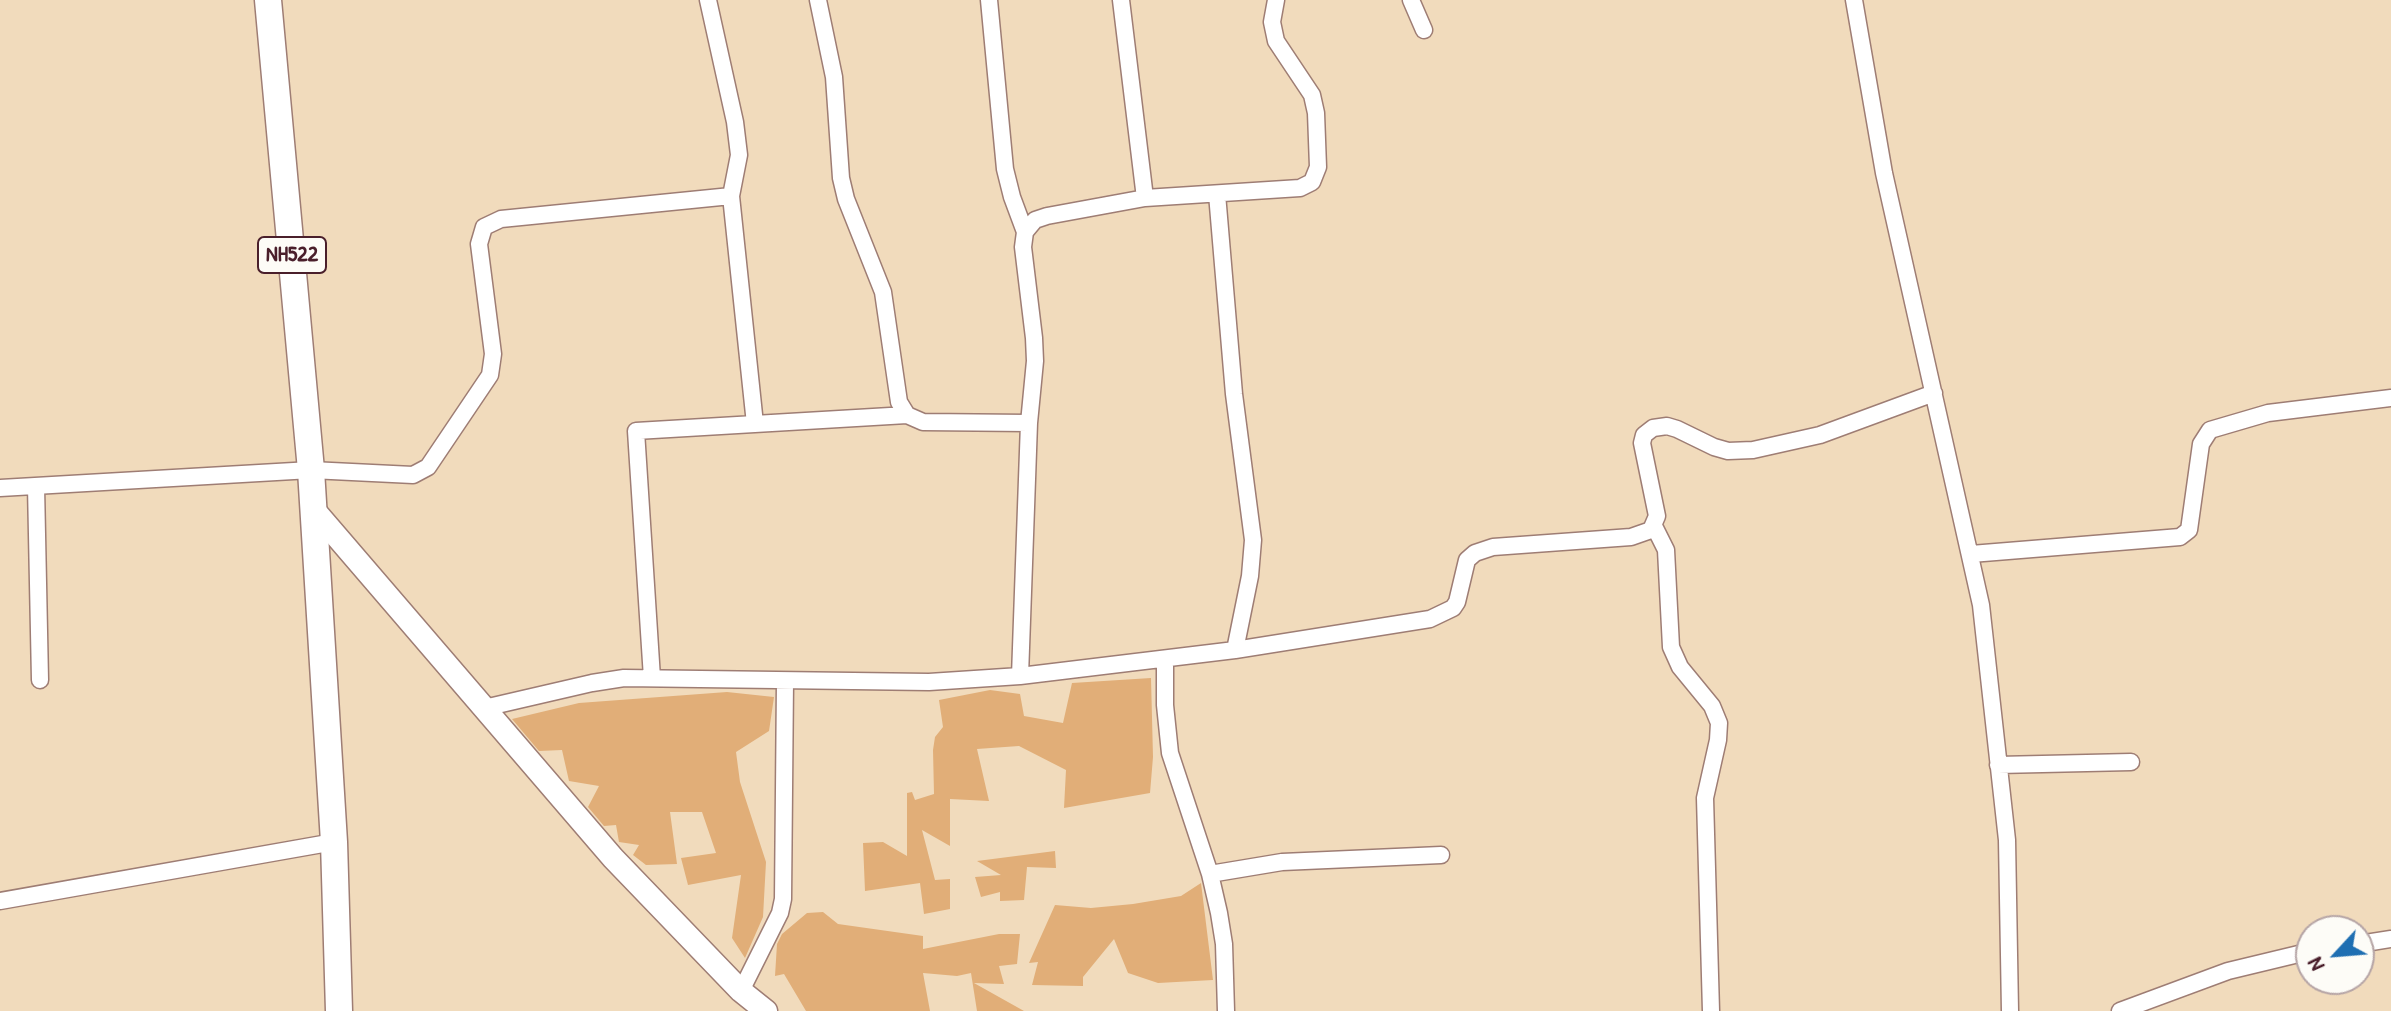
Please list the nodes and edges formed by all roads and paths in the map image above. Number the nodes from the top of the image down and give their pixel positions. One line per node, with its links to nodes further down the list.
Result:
1 (268, 0): 19 (highway, NH522)
2 (708, 0): 11 (street)
3 (818, 0): 16 (street)
4 (989, 0): 13 (street)
5 (1121, 0): 12 (street)
6 (1276, 0): 10 (street)
7 (1411, 0): 9 (street)
8 (1854, 0): 14 (street)
9 (1424, 30)
10 (1217, 194): 12 (street); 25 (street)
11 (731, 196): 18 (street); 19 (street)
12 (1145, 198): 13 (street)
13 (1025, 232): 17 (street)
14 (1934, 393): 23 (street); 24 (street)
15 (2391, 398): 24 (street)
16 (907, 415): 17 (street); 18 (street)
17 (1029, 423): 27 (street)
18 (755, 424): 28 (street)
19 (311, 470): 20 (street); 22 (highway, NH522)
20 (36, 486): 21 (street); 29 (street)
21 (0, 488)
22 (314, 510): 31 (main road); 34 (highway, NH522)
23 (1654, 526): 25 (street); 43 (street)
24 (1971, 554): 33 (street)
25 (1235, 650): 26 (street)
26 (1165, 659): 27 (street); 36 (street)
27 (1020, 676): 30 (street)
28 (652, 678): 30 (street); 31 (street)
29 (40, 680)
30 (785, 681): 39 (street)
31 (484, 708): 39 (main road)
32 (2131, 762): 33 (street)
33 (1998, 765): 44 (street)
34 (334, 842): 37 (street); 40 (highway, NH522)
35 (1441, 855): 36 (street)
36 (1210, 874): 42 (street)
37 (0, 901)
38 (2295, 955): 45 (street)
39 (741, 991): 41 (main road)
40 (339, 1011)
41 (766, 1011)
42 (1226, 1011)
43 (1711, 1011)
44 (2010, 1011)
45 (2120, 1011)

